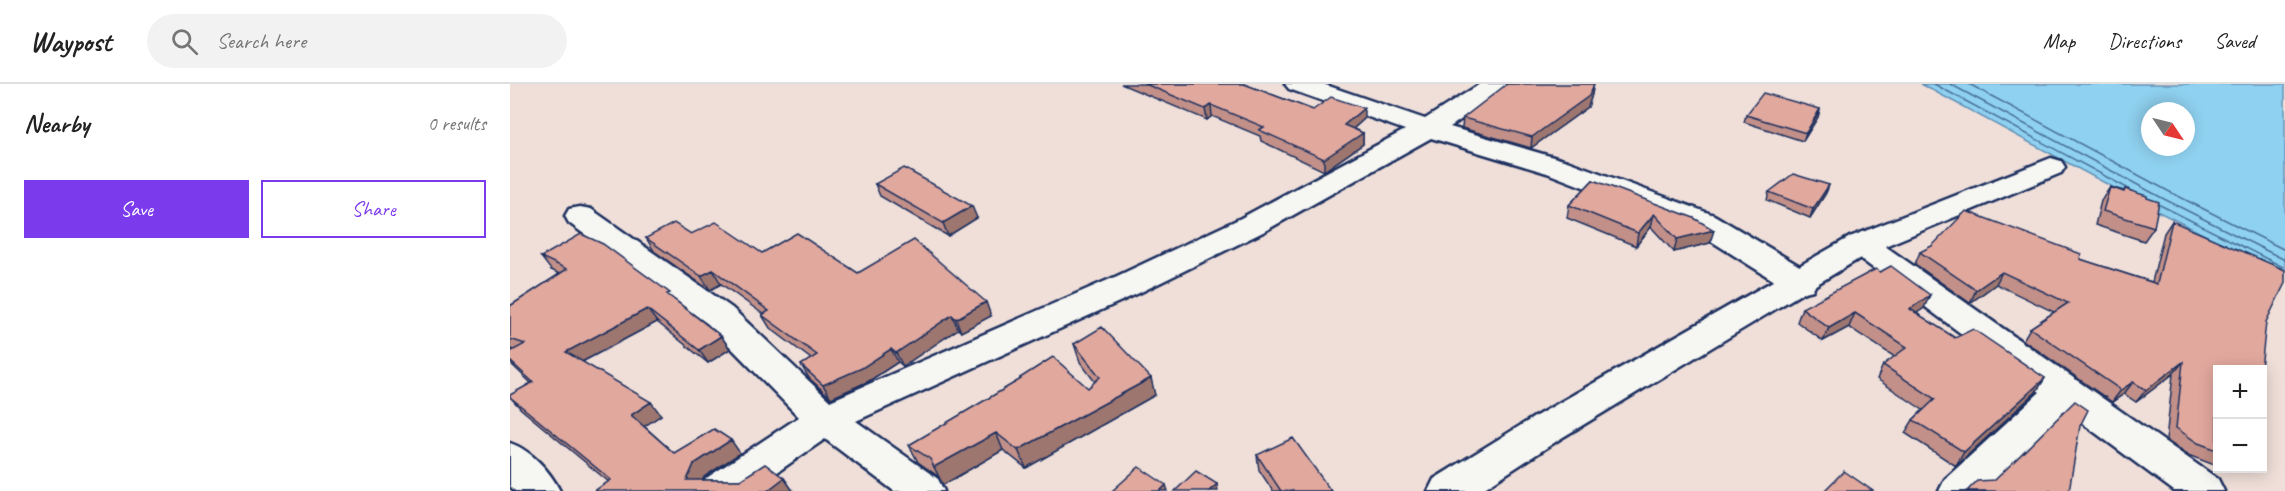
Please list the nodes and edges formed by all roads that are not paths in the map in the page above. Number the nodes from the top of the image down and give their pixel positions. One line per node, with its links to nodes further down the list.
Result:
1 (1298, 84): 3 (street)
2 (1497, 84): 3 (street)
3 (1428, 129): 7 (street); 9 (street)
4 (2051, 167): 6 (street)
5 (580, 216): 9 (street)
6 (1861, 244): 7 (street); 8 (street)
7 (1801, 282): 14 (street)
8 (2065, 390): 15 (street); 16 (street)
9 (825, 419): 12 (street); 13 (street)
10 (510, 459): 11 (street)
11 (540, 491)
12 (719, 491)
13 (924, 491)
14 (1448, 491)
15 (1959, 491)
16 (2204, 491)

